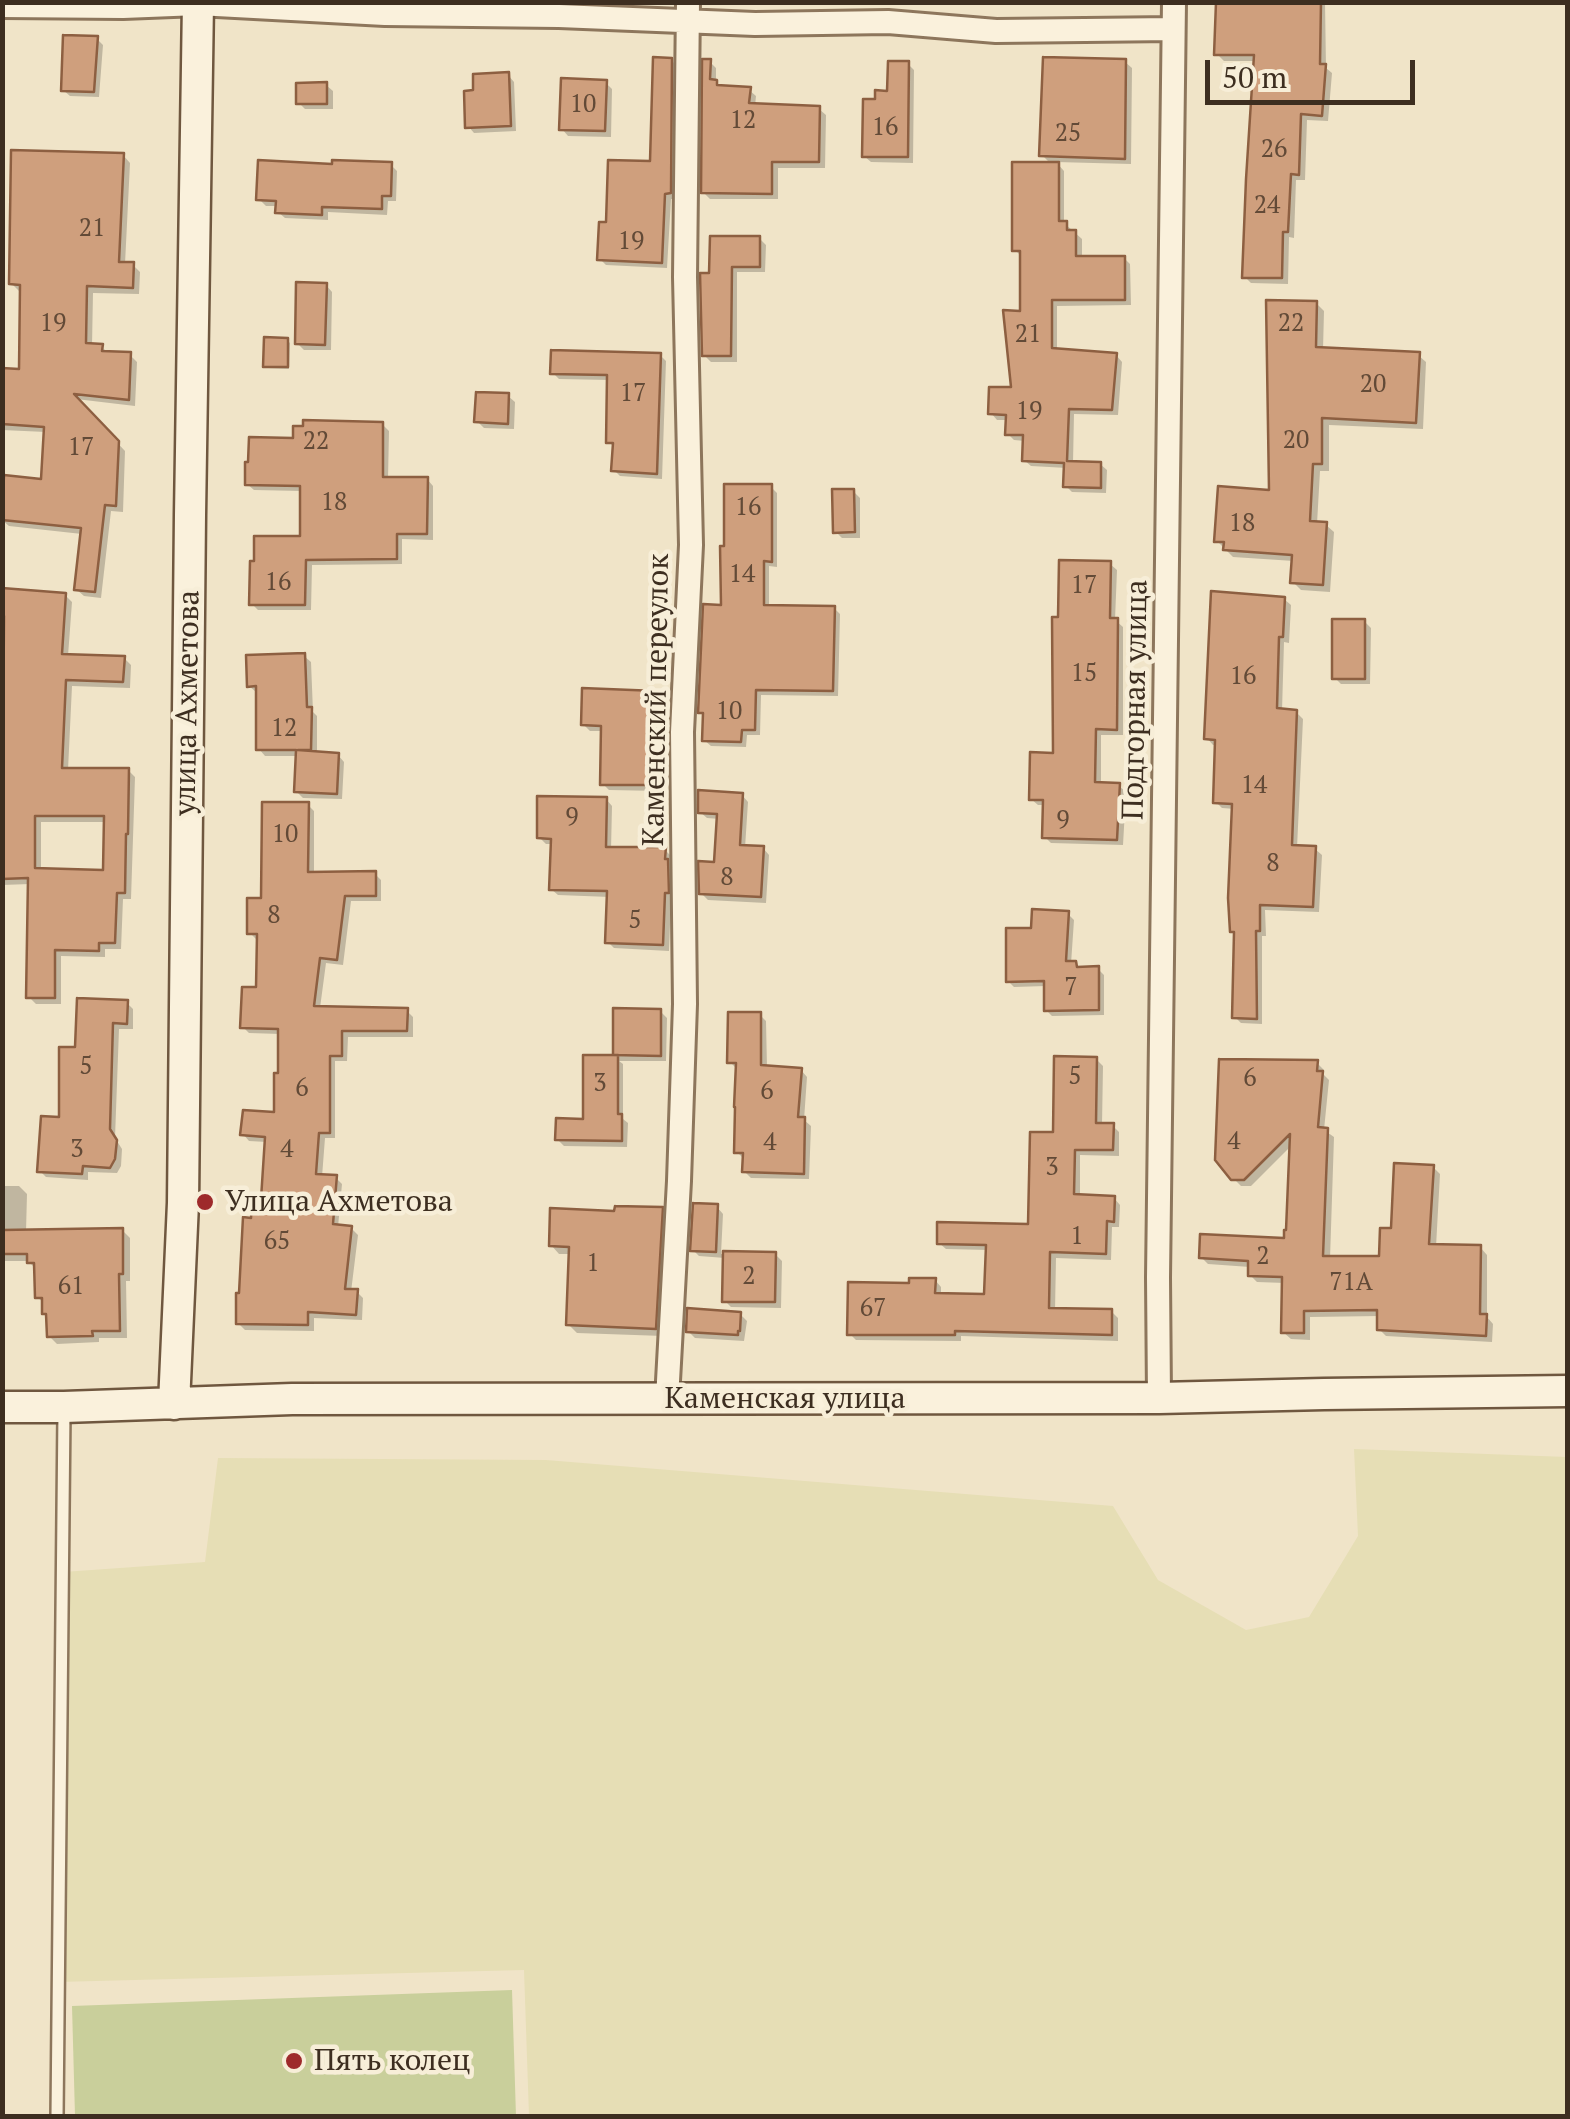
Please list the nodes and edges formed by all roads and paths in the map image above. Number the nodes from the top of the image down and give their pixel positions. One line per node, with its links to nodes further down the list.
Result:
1 (1174, 2): 5 (street, Подгорная улица)
2 (198, 3): 3 (street); 4 (street); 9 (street, улица Ахметова)
3 (2, 6)
4 (688, 12): 5 (street); 8 (street, Каменский переулок)
5 (1173, 30): 7 (street, Подгорная улица)
6 (1568, 1391): 7 (street, Каменская улица)
7 (1158, 1398): 8 (street, Каменская улица)
8 (667, 1399): 9 (street, Каменская улица)
9 (174, 1404): 11 (street, Каменская улица)
10 (2, 1407): 11 (street, Каменская улица)
11 (64, 1408): 12 (lane)
12 (57, 2116)

